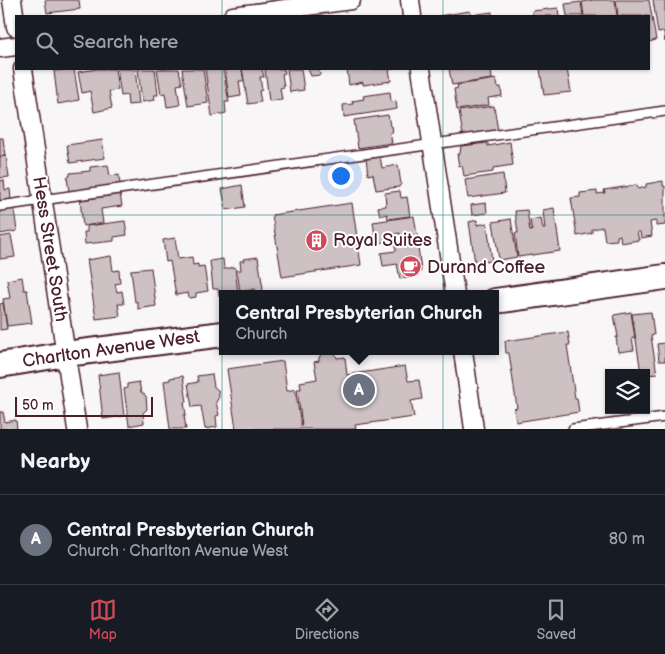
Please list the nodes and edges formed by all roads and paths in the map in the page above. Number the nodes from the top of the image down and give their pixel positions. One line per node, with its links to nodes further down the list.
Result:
1 (12, 0): 6 (street)
2 (351, 0): 4 (street)
3 (410, 0): 5 (street)
4 (239, 15)
5 (412, 15)
6 (15, 20)
7 (15, 46): 8 (street)
8 (0, 48)
9 (22, 70): 13 (street, Hess Street South)
10 (420, 70): 12 (street)
11 (665, 111): 12 (lane)
12 (432, 144): 13 (lane); 16 (street)
13 (43, 199): 14 (lane); 19 (street, Hess Street South)
14 (0, 206)
15 (665, 277): 17 (street)
16 (454, 290)
17 (499, 300)
18 (219, 335): 19 (street, Charlton Avenue West)
19 (66, 354): 21 (street, Charlton Avenue West); 23 (street, Hess Street South)
20 (464, 355): 24 (street)
21 (0, 364)
22 (665, 417): 25 (lane)
23 (77, 429)
24 (474, 429)
25 (573, 429)

